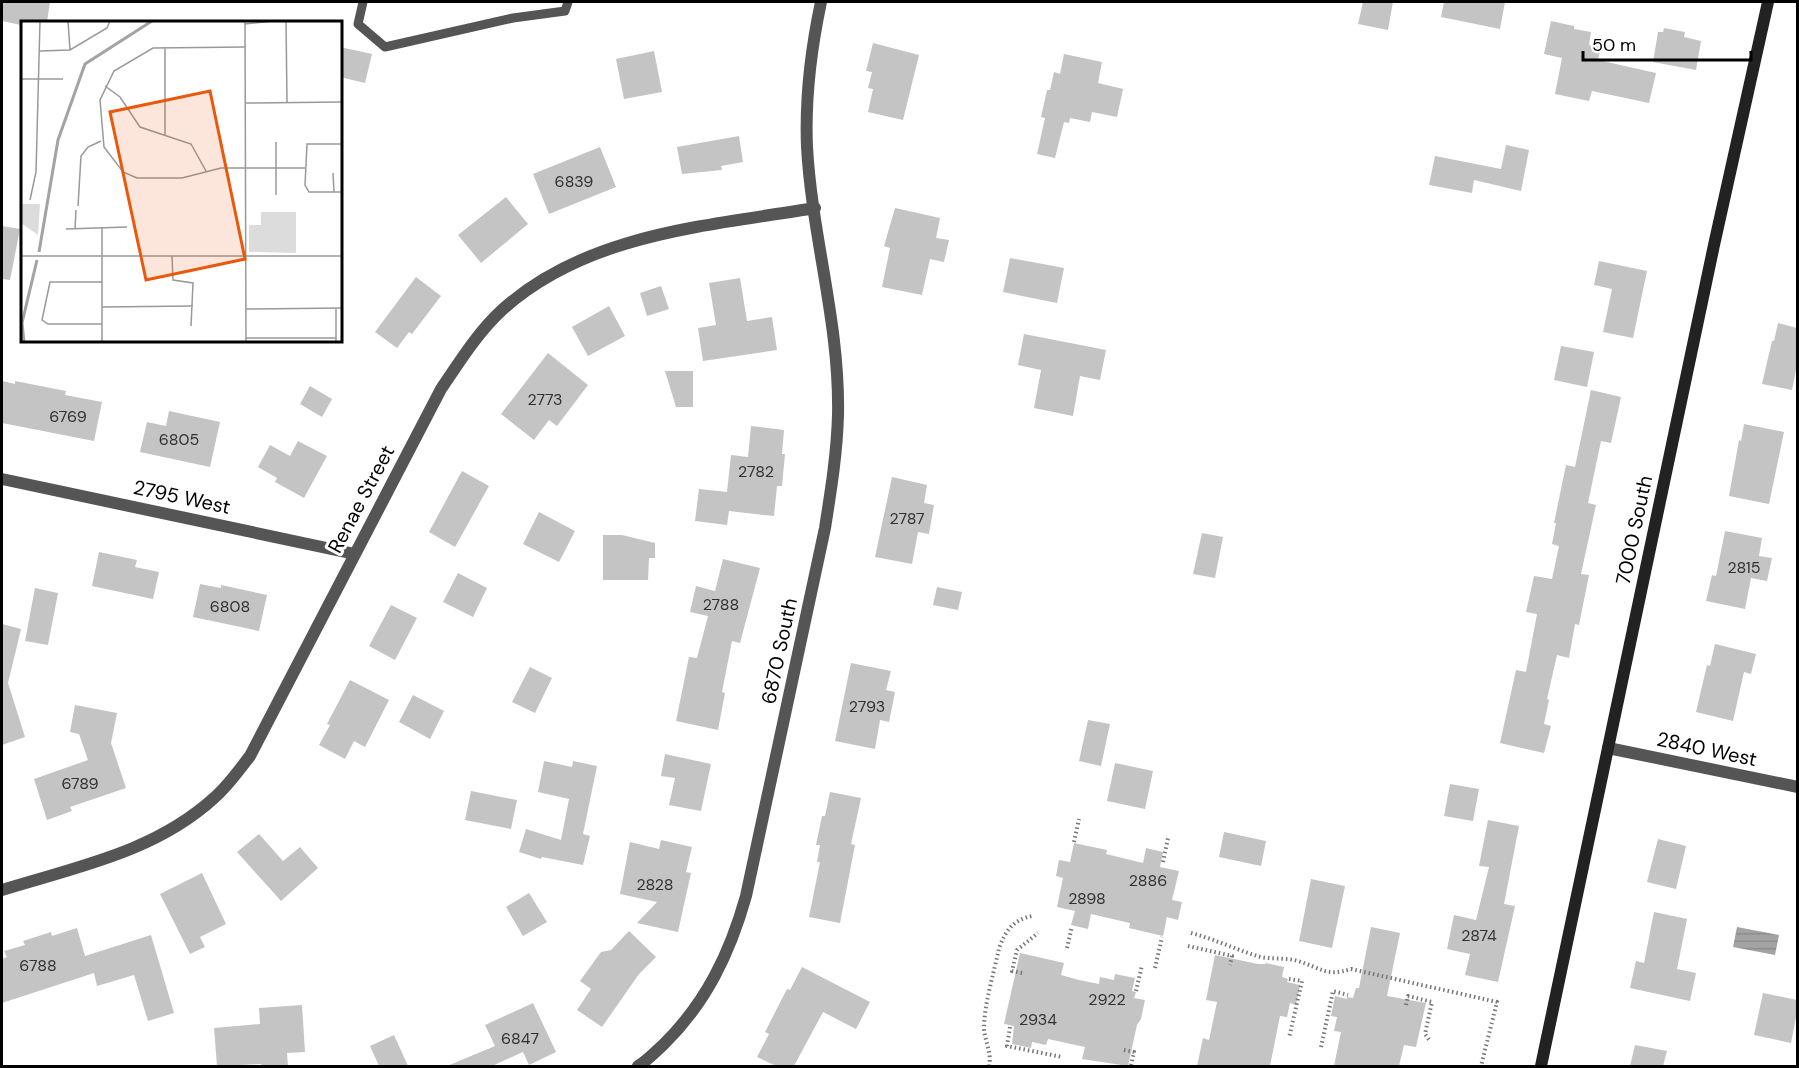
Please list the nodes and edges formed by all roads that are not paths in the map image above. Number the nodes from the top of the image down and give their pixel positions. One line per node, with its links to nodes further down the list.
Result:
1 (363, 2): 2 (lane)
2 (568, 2)
3 (821, 2): 5 (street, 6870 South)
4 (1768, 2): 8 (main road, 7000 South)
5 (814, 208): 7 (street, Renae Street); 11 (street, 6870 South)
6 (2, 479): 7 (street, 2795 West)
7 (355, 554): 10 (street, Renae Street)
8 (1608, 748): 9 (street, 2840 West); 12 (main road, 7000 South)
9 (1797, 787)
10 (2, 890)
11 (638, 1066)
12 (1541, 1066)

